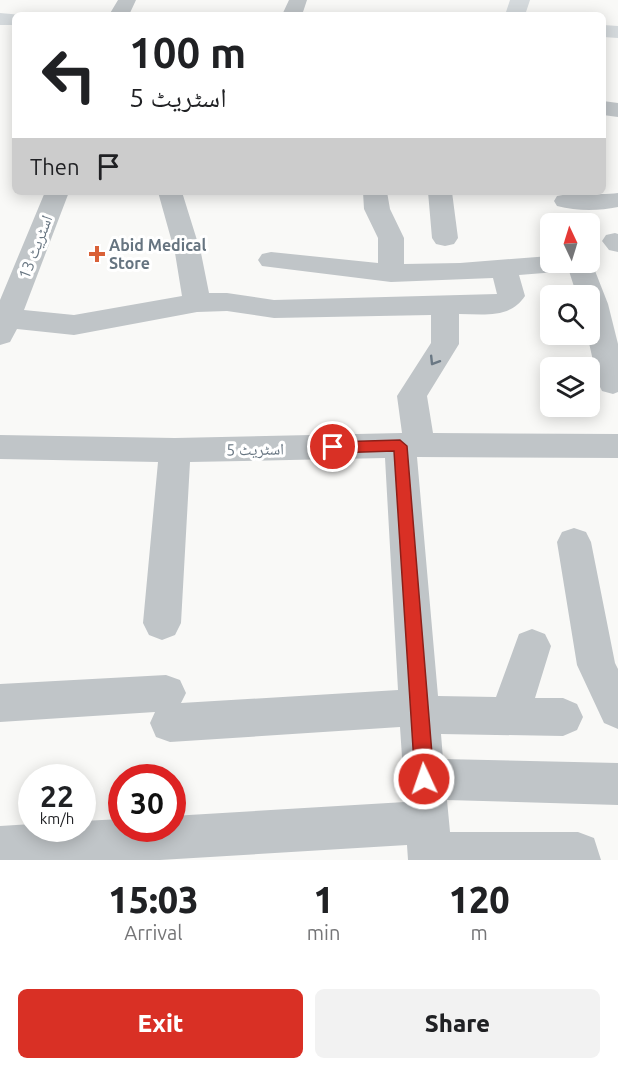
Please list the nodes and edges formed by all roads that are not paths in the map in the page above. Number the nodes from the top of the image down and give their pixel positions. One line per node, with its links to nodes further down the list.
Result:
1 (56, 195): 13 (street, اسٹریٹ 13)
2 (171, 195): 14 (street)
3 (375, 195): 11 (street)
4 (440, 195): 7 (street)
5 (618, 200): 6 (street)
6 (567, 206)
7 (446, 238)
8 (271, 260): 11 (street)
9 (540, 265): 10 (street)
10 (504, 268): 11 (street); 15 (street)
11 (391, 273)
12 (581, 273): 17 (street)
13 (10, 287): 16 (street, اسٹریٹ 13)
14 (197, 303): 15 (street); 16 (street)
15 (445, 306): 18 (street, one-way to 18)
16 (4, 326)
17 (613, 383)
18 (410, 445): 19 (street, اسٹریٹ 5); 21 (street, اسٹریٹ 5); 27 (street)
19 (618, 446)
20 (0, 447): 21 (street, اسٹریٹ 5)
21 (175, 450): 23 (street)
22 (574, 542): 26 (street)
23 (162, 623)
24 (532, 646): 28 (street)
25 (0, 703): 27 (street)
26 (618, 710)
27 (420, 711): 28 (street); 30 (street)
28 (510, 716): 29 (street)
29 (563, 717)
30 (424, 779): 31 (street); 32 (street)
31 (618, 784)
32 (429, 845): 33 (street); 34 (street)
33 (0, 848)
34 (579, 860)

